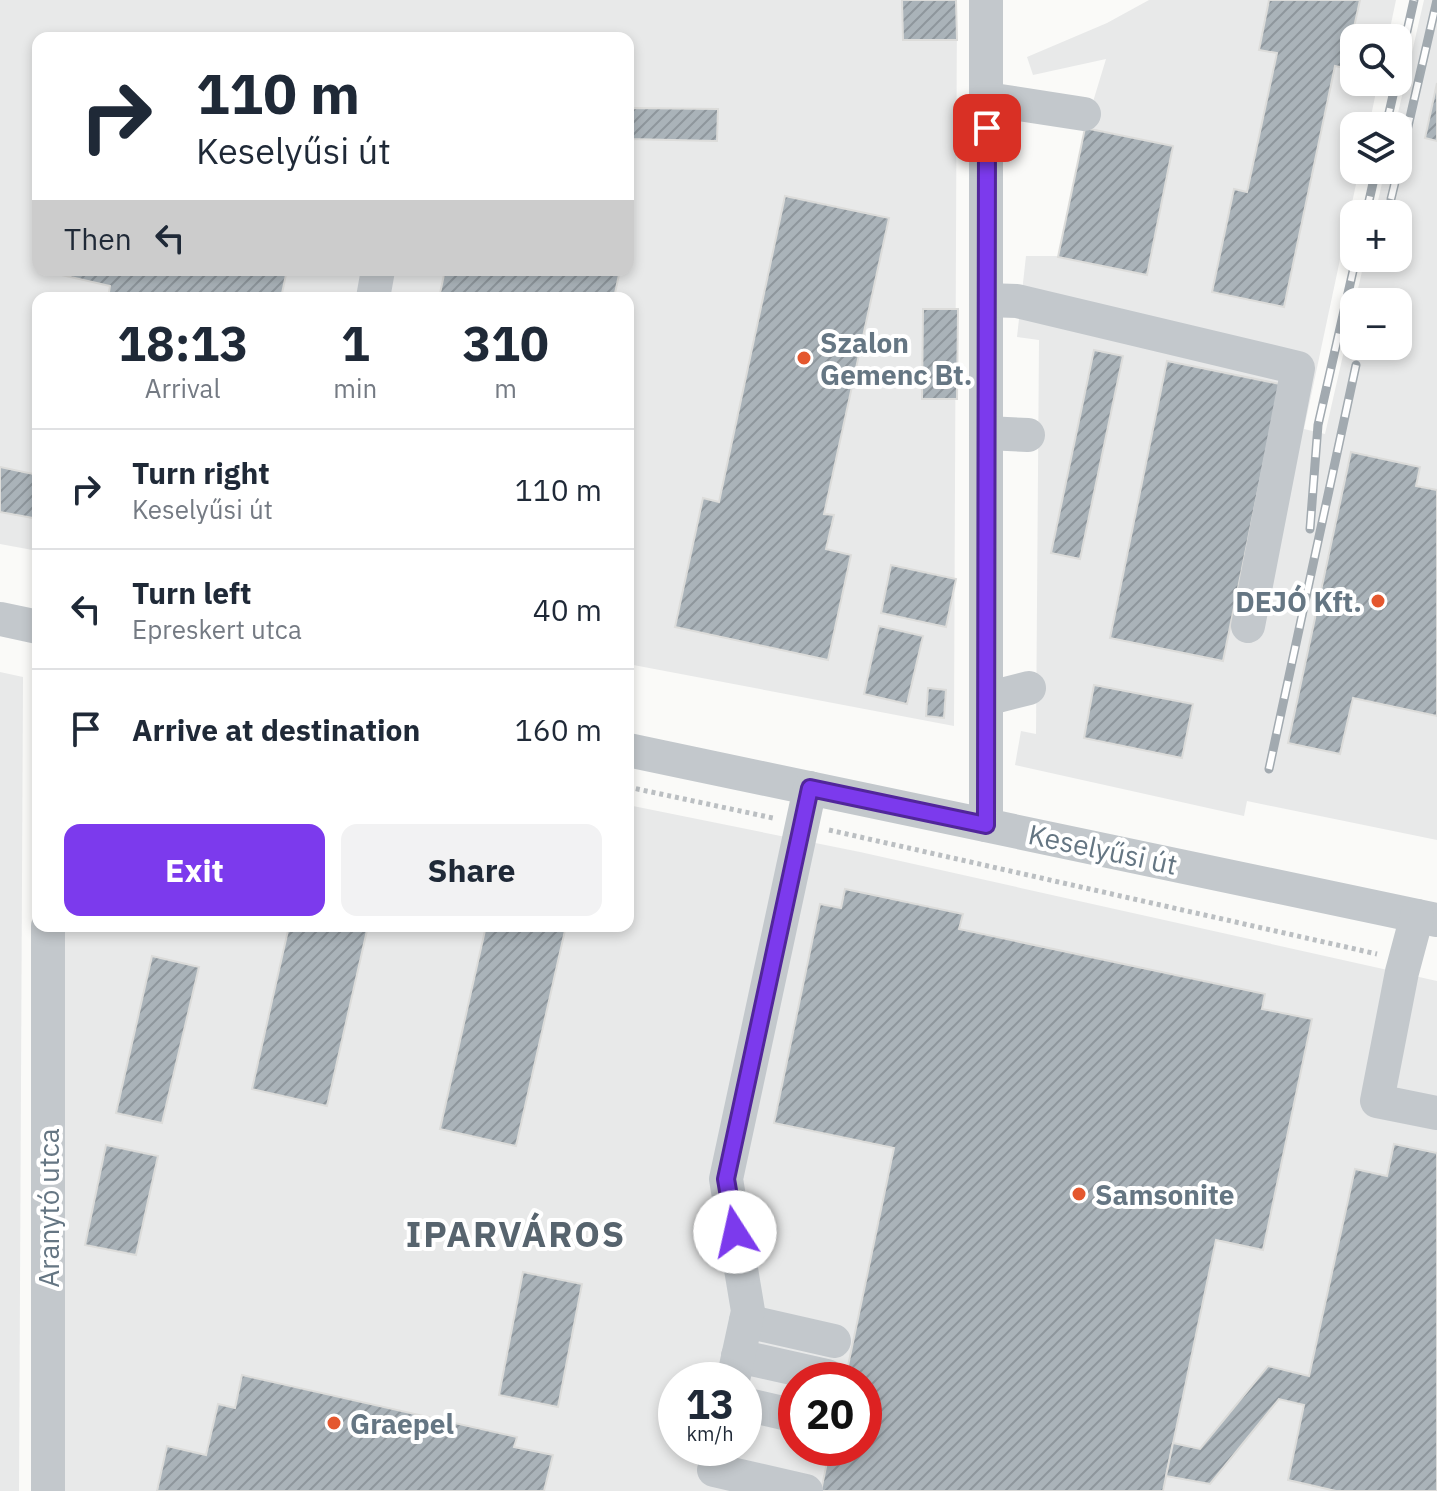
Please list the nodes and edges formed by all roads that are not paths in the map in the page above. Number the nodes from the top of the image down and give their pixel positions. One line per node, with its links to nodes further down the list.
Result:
1 (986, 0): 2 (street)
2 (987, 99): 3 (street); 4 (street)
3 (1084, 114)
4 (986, 300): 5 (street); 9 (street)
5 (986, 433): 6 (street); 11 (street)
6 (1028, 435)
7 (0, 619): 8 (street)
8 (32, 626)
9 (1248, 626)
10 (1029, 688): 11 (street)
11 (986, 699): 14 (street)
12 (634, 751): 13 (street, Keselyűsi út)
13 (810, 788): 14 (street, Keselyűsi út); 18 (street)
14 (986, 825): 15 (street, Keselyűsi út)
15 (1427, 918): 17 (street)
16 (48, 932): 22 (street, Aranytó utca)
17 (1437, 1113)
18 (746, 1321): 19 (street); 20 (street)
19 (834, 1341)
20 (736, 1362)
21 (714, 1470): 23 (street)
22 (48, 1491)
23 (806, 1491)

